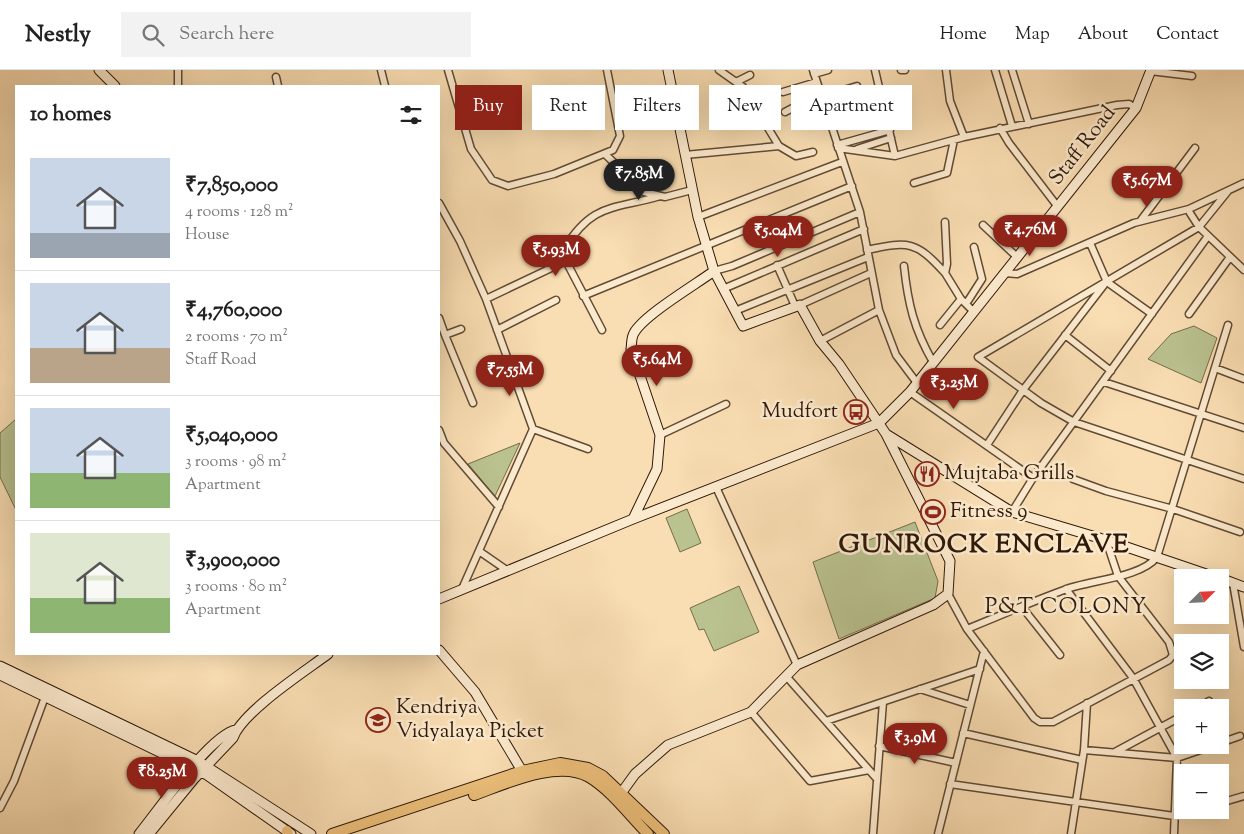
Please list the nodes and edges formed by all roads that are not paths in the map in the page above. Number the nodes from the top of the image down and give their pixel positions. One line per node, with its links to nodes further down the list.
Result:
1 (99, 70): 22 (main road)
2 (178, 70): 23 (street)
3 (381, 70): 25 (street)
4 (448, 70): 45 (street)
5 (607, 70): 45 (street)
6 (668, 70): 46 (main road)
7 (719, 70): 20 (street)
8 (828, 70): 16 (street)
9 (875, 70): 27 (street)
10 (900, 70): 11 (street)
11 (905, 70)
12 (946, 70): 37 (street)
13 (995, 70): 33 (street)
14 (1012, 70): 32 (street)
15 (1151, 71): 18 (street); 29 (main road, Staff Road)
16 (814, 72): 21 (street)
17 (750, 75): 20 (street)
18 (1192, 76)
19 (276, 77): 24 (street)
20 (736, 82): 40 (street)
21 (817, 82): 26 (street); 28 (street)
22 (114, 85)
23 (178, 85)
24 (278, 85)
25 (386, 85)
26 (818, 85)
27 (879, 85)
28 (783, 92)
29 (1136, 108): 32 (street); 56 (main road, Staff Road)
30 (791, 109): 31 (street)
31 (785, 112)
32 (1029, 124): 33 (street)
33 (1012, 126): 34 (street)
34 (1000, 128): 37 (street); 56 (street)
35 (832, 130): 41 (street)
36 (890, 130): 38 (street); 41 (street)
37 (964, 137): 39 (street)
38 (892, 138): 43 (street); 47 (street)
39 (954, 140): 47 (street); 49 (street)
40 (779, 146): 44 (street); 46 (street)
41 (837, 146): 43 (street); 48 (street)
42 (1195, 148): 60 (street)
43 (854, 150): 47 (street)
44 (814, 152)
45 (604, 154): 54 (street)
46 (685, 155): 52 (main road)
47 (895, 156)
48 (842, 162): 51 (street); 59 (street)
49 (914, 183)
50 (1244, 183): 53 (street)
51 (852, 186): 57 (street); 67 (street)
52 (692, 190): 54 (street); 59 (main road)
53 (1228, 190): 60 (street); 63 (street)
54 (660, 196): 72 (street)
55 (440, 205): 84 (street)
56 (1058, 207): 70 (main road, Staff Road)
57 (860, 212): 64 (street); 76 (street)
58 (1190, 213): 63 (street)
59 (698, 217): 67 (main road)
60 (1141, 220): 66 (street)
61 (945, 222): 77 (street)
62 (983, 225): 70 (street)
63 (1199, 227): 65 (street); 80 (street)
64 (864, 229): 69 (street); 73 (street)
65 (1208, 236): 71 (street); 90 (street)
66 (1090, 243): 79 (street); 80 (street)
67 (707, 244): 76 (main road); 83 (street)
68 (974, 247): 86 (street)
69 (867, 253): 77 (street); 78 (street); 82 (street)
70 (1017, 258): 79 (main road, Staff Road)
71 (1230, 258): 75 (street); 91 (street)
72 (566, 261): 83 (street); 84 (street)
73 (776, 265): 81 (street); 82 (street)
74 (904, 266): 101 (street)
75 (1242, 266)
76 (714, 271): 81 (main road); 116 (main road)
77 (944, 272): 86 (street)
78 (872, 273): 87 (street); 88 (street)
79 (1004, 274): 86 (main road, Staff Road)
80 (1108, 282): 90 (street); 98 (street); 107 (street)
81 (723, 289): 89 (main road)
82 (788, 289): 87 (street); 89 (street)
83 (583, 296): 97 (street)
84 (486, 299): 96 (street)
85 (556, 300): 96 (street)
86 (967, 304): 94 (street); 101 (main road, Staff Road)
87 (797, 305): 89 (main road); 100 (main road)
88 (879, 310): 100 (street); 106 (street)
89 (735, 311)
90 (1152, 314): 103 (street)
91 (1189, 314)
92 (440, 321): 99 (street)
93 (1228, 324): 102 (street)
94 (940, 325)
95 (461, 329): 99 (street)
96 (497, 330): 115 (street)
97 (602, 330)
98 (1065, 335): 103 (street); 107 (street)
99 (445, 336): 109 (street)
100 (820, 341): 113 (main road)
101 (933, 362): 106 (main road, Staff Road)
102 (1215, 368): 104 (street); 111 (street)
103 (1112, 371): 105 (street)
104 (1244, 378)
105 (1104, 382): 111 (street); 112 (street)
106 (917, 383): 108 (main road, Staff Road)
107 (1023, 390): 112 (street); 119 (street)
108 (910, 392): 113 (main road, Staff Road); 119 (street)
109 (473, 403)
110 (726, 404): 116 (street)
111 (1199, 415): 114 (street); 121 (street)
112 (1074, 422): 121 (street); 122 (street)
113 (879, 423): 117 (main road); 125 (main road)
114 (1244, 428)
115 (533, 429): 120 (street); 126 (street)
116 (660, 434): 129 (main road)
117 (886, 434): 128 (main road); 142 (main road)
118 (441, 442): 126 (street)
119 (987, 445): 122 (street)
120 (588, 450)
121 (1187, 461): 124 (street); 127 (street)
122 (1033, 478): 128 (street)
123 (1073, 479): 127 (street)
124 (1244, 479)
125 (716, 487): 129 (main road); 151 (street)
126 (499, 506): 132 (street)
127 (1173, 509): 130 (street); 133 (street)
128 (1012, 512): 131 (main road)
129 (633, 519): 135 (main road)
130 (1240, 532)
131 (1106, 540): 133 (main road); 136 (street)
132 (479, 551): 135 (street); 140 (street)
133 (1157, 556): 134 (main road); 136 (street)
134 (1194, 569)
135 (508, 571): 140 (main road)
136 (1118, 576): 141 (street); 156 (street)
137 (1229, 582): 138 (main road)
138 (1233, 583): 139 (main road); 146 (street)
139 (1244, 586)
140 (462, 589): 143 (main road)
141 (1066, 589): 144 (street); 156 (street)
142 (948, 594): 145 (street); 151 (main road)
143 (440, 599)
144 (1022, 607): 145 (street); 150 (street)
145 (967, 629): 148 (street)
146 (1244, 645)
147 (440, 651): 179 (main road)
148 (984, 651): 153 (street); 160 (street)
149 (327, 655): 177 (main road)
150 (1060, 655)
151 (797, 664): 155 (main road)
152 (0, 666): 177 (main road)
153 (980, 669): 157 (street); 161 (street)
154 (0, 675): 158 (main road)
155 (786, 676): 162 (main road); 164 (street)
156 (1133, 678): 160 (street); 165 (street)
157 (920, 689): 159 (street); 161 (street)
158 (45, 697): 177 (main road); 186 (street)
159 (883, 702): 164 (street); 169 (street)
160 (1087, 703): 170 (street)
161 (970, 705): 166 (street)
162 (751, 712): 178 (street); 182 (main road)
163 (1174, 720): 165 (street)
164 (826, 721): 178 (street)
165 (1160, 728): 171 (street); 173 (street)
166 (963, 733): 174 (street); 175 (street)
167 (1240, 736): 168 (street)
168 (1229, 740)
169 (880, 746): 175 (street); 180 (street)
170 (1084, 750): 171 (street); 174 (street)
171 (1114, 752): 173 (street)
172 (1189, 754): 173 (street)
173 (1177, 758): 176 (street)
174 (1082, 760): 185 (street)
175 (956, 763): 181 (street)
176 (1177, 764)
177 (199, 767): 189 (main road); 190 (main road); 191 (main road); 192 (main road)
178 (869, 770): 180 (street)
179 (522, 771): 182 (main road); 193 (main road)
180 (877, 779): 197 (street)
181 (950, 784): 185 (street); 198 (street)
182 (622, 792): 196 (main road)
183 (1244, 796): 184 (street)
184 (1229, 800)
185 (1076, 802): 187 (street); 199 (street)
186 (0, 808)
187 (1174, 816)
188 (1174, 819): 200 (street)
189 (289, 833)
190 (139, 834)
191 (149, 834)
192 (311, 834)
193 (332, 834)
194 (354, 834): 195 (main road)
195 (648, 834)
196 (664, 834)
197 (873, 834)
198 (938, 834)
199 (1070, 834)
200 (1174, 834)

